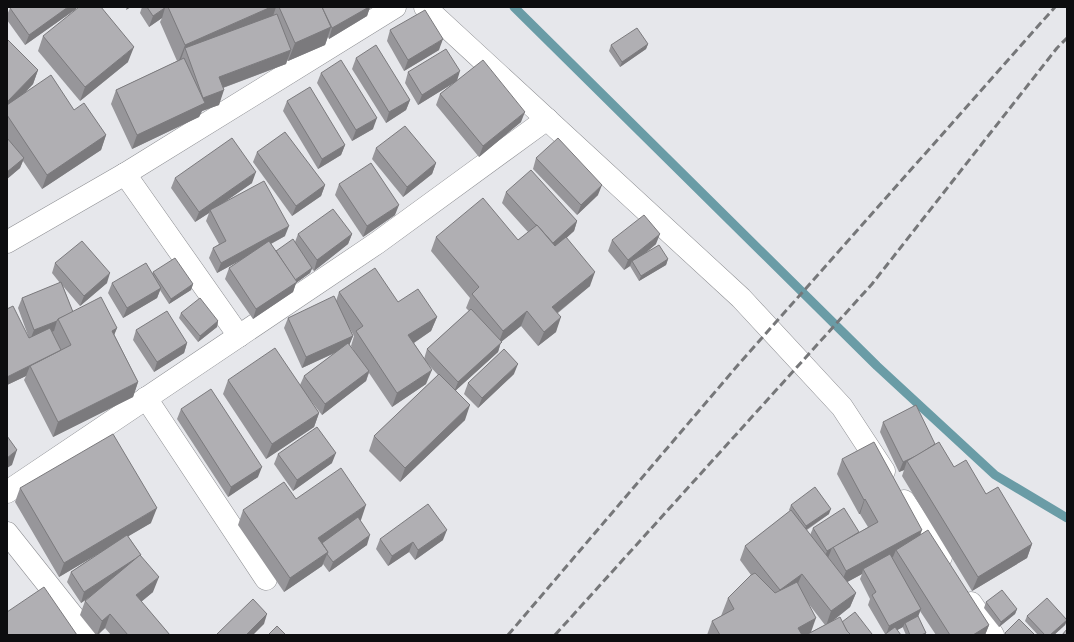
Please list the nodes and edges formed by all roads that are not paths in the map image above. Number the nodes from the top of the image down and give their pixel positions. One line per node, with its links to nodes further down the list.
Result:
1 (395, 7): 4 (street)
2 (425, 7): 3 (street)
3 (547, 119): 6 (street); 12 (street)
4 (125, 174): 5 (street); 6 (street)
5 (7, 242)
6 (239, 336): 7 (street)
7 (146, 398): 8 (street); 10 (street)
8 (7, 492)
9 (7, 533): 11 (street)
10 (266, 579)
11 (88, 635)
12 (993, 635)

